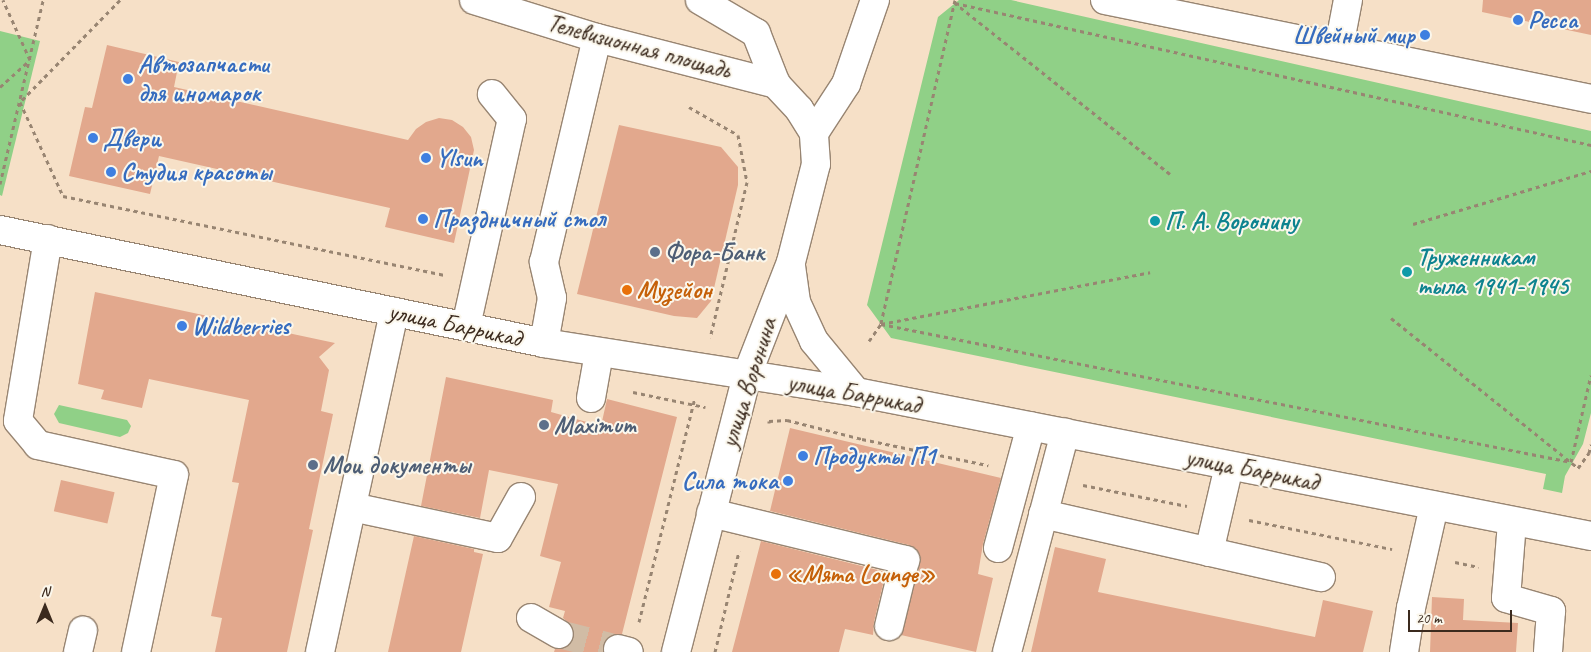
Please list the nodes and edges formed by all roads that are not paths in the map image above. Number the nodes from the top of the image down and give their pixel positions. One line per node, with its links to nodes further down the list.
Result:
1 (474, 0): 6 (street, Телевизионная площадь)
2 (700, 0): 8 (street, Телевизионная площадь)
3 (875, 0): 11 (street)
4 (1104, 0): 7 (street)
5 (1348, 0): 7 (street)
6 (597, 38): 8 (street, Телевизионная площадь); 17 (street)
7 (1339, 47): 10 (street)
8 (776, 84): 11 (street, Телевизионная площадь)
9 (492, 94): 16 (street)
10 (1591, 99)
11 (814, 133): 14 (street)
12 (0, 230): 13 (street, улица Баррикад)
13 (48, 239): 15 (street, улица Баррикад); 38 (street)
14 (791, 262): 19 (street, улица Воронина); 20 (street)
15 (394, 312): 16 (street, улица Баррикад); 27 (street)
16 (466, 326): 17 (street, улица Баррикад)
17 (544, 343): 18 (street, улица Баррикад)
18 (599, 353): 19 (street, улица Баррикад); 21 (street)
19 (747, 375): 20 (street, улица Баррикад); 28 (street, улица Воронина)
20 (856, 392): 22 (street, улица Баррикад)
21 (591, 398)
22 (1031, 426): 23 (street, улица Баррикад); 32 (street)
23 (1065, 433): 24 (street, улица Баррикад); 29 (street)
24 (1229, 466): 26 (street, улица Баррикад); 33 (street)
25 (522, 497): 27 (street)
26 (1434, 506): 30 (street, улица Баррикад); 42 (street)
27 (352, 507): 39 (street)
28 (711, 513): 36 (street); 40 (street, улица Воронина)
29 (1043, 514): 33 (street); 41 (street)
30 (1512, 522): 31 (street, улица Баррикад); 43 (street)
31 (1591, 536)
32 (998, 548)
33 (1209, 552): 34 (street)
34 (1321, 576)
35 (531, 618): 37 (street)
36 (889, 626)
37 (559, 634)
38 (136, 652)
39 (320, 652)
40 (676, 652)
41 (1008, 652)
42 (1404, 652)
43 (1548, 652)

